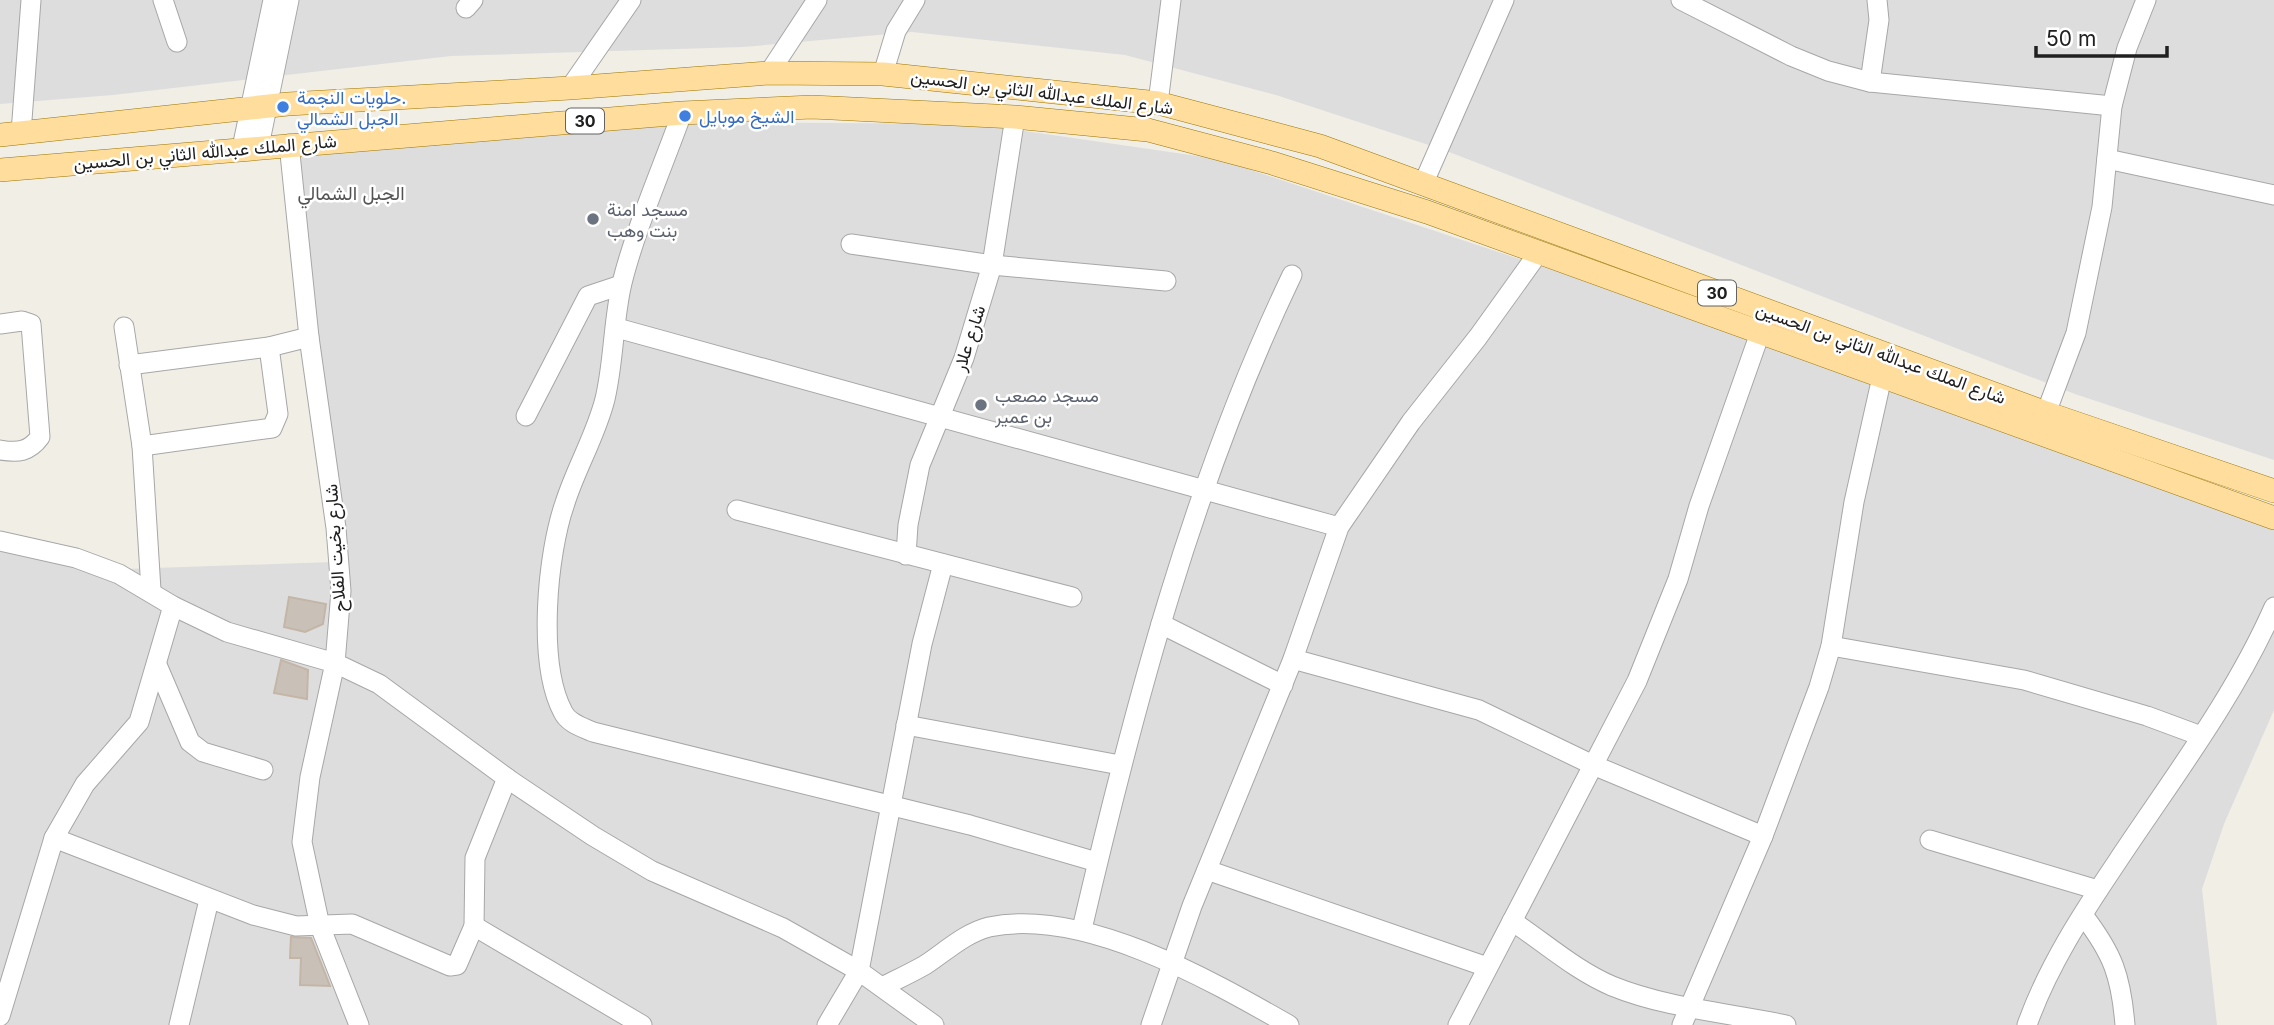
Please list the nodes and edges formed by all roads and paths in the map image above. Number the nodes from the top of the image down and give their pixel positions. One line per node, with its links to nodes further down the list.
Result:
1 (31, 0): 23 (street)
2 (163, 0): 13 (street)
3 (274, 0): 20 (street)
4 (289, 0): 20 (street)
5 (631, 0): 17 (street)
6 (817, 0): 14 (street)
7 (915, 0): 15 (street)
8 (1171, 0): 18 (street)
9 (1504, 0): 28 (street)
10 (1681, 0): 16 (street)
11 (1877, 0): 16 (street)
12 (2146, 0): 19 (street)
13 (177, 42)
14 (769, 73): 15 (main road, شارع الملك عبدالله الثاني بن الحسين / 30); 17 (main road, شارع الملك عبدالله الثاني بن الحسين / 30)
15 (883, 74): 18 (main road, شارع الملك عبدالله الثاني بن الحسين / 30)
16 (1870, 82): 19 (street)
17 (570, 88): 20 (main road, شارع الملك عبدالله الثاني بن الحسين / 30)
18 (1158, 103): 28 (main road, شارع الملك عبدالله الثاني بن الحسين / 30)
19 (2112, 106): 26 (street)
20 (258, 108): 23 (main road, شارع الملك عبدالله الثاني بن الحسين / 30); 25 (street)
21 (682, 113): 22 (main road, شارع الملك عبدالله الثاني بن الحسين / 30); 24 (main road, شارع الملك عبدالله الثاني بن الحسين / 30); 38 (street)
22 (1015, 117): 32 (main road, شارع الملك عبدالله الثاني بن الحسين / 30); 33 (street, شارع علار)
23 (10, 134)
24 (289, 144): 25 (main road, شارع الملك عبدالله الثاني بن الحسين / 30); 44 (street, شارع بخيت الفلاح)
25 (251, 147): 27 (main road, شارع الملك عبدالله الثاني بن الحسين / 30)
26 (2107, 159): 29 (street); 48 (street)
27 (0, 170)
28 (1424, 182): 31 (main road, شارع الملك عبدالله الثاني بن الحسين / 30)
29 (2274, 195)
30 (851, 244): 33 (street)
31 (1595, 248): 34 (main road); 35 (main road, شارع الملك عبدالله الثاني بن الحسين / 30)
32 (1539, 252): 34 (main road, شارع الملك عبدالله الثاني بن الحسين / 30); 57 (street)
33 (992, 265): 37 (street); 50 (street, شارع علار)
34 (1587, 270): 39 (main road, شارع الملك عبدالله الثاني بن الحسين / 30)
35 (1659, 272): 39 (main road); 48 (main road, شارع الملك عبدالله الثاني بن الحسين / 30)
36 (1292, 275): 53 (street)
37 (1166, 281)
38 (621, 285): 42 (street); 49 (street)
39 (1651, 294): 43 (main road, شارع الملك عبدالله الثاني بن الحسين / 30)
40 (0, 324): 52 (street)
41 (124, 327): 46 (street)
42 (617, 328): 50 (street); 77 (street)
43 (1760, 333): 47 (main road, شارع الملك عبدالله الثاني بن الحسين / 30); 74 (street)
44 (309, 337): 45 (street); 68 (street, شارع بخيت الفلاح)
45 (269, 347): 46 (street); 51 (street)
46 (130, 365): 51 (street)
47 (1882, 377): 56 (main road, شارع الملك عبدالله الثاني بن الحسين / 30); 66 (street)
48 (2046, 413): 54 (main road, شارع الملك عبدالله الثاني بن الحسين / 30)
49 (526, 416)
50 (940, 416): 53 (street); 59 (street, شارع علار)
51 (142, 446): 61 (street)
52 (0, 450)
53 (1205, 489): 57 (street); 65 (street)
54 (2274, 491)
55 (737, 510): 59 (street)
56 (2274, 518)
57 (1339, 527): 67 (street)
58 (0, 541): 61 (street)
59 (906, 555): 60 (street)
60 (943, 564): 62 (street); 71 (street)
61 (151, 590): 63 (street)
62 (1072, 597)
63 (173, 606): 68 (street); 69 (street)
64 (2274, 607): 72 (street)
65 (1161, 624): 70 (street); 73 (street)
66 (1831, 646): 72 (street); 78 (street)
67 (1293, 659): 70 (street); 74 (street)
68 (335, 663): 76 (street); 87 (street, شارع بخيت الفلاح)
69 (157, 665): 75 (street); 79 (street)
70 (1283, 685): 82 (street)
71 (906, 725): 73 (street); 77 (street)
72 (2201, 736): 83 (street)
73 (1120, 765): 81 (street)
74 (1593, 765): 78 (street); 86 (street)
75 (263, 770)
76 (507, 778): 88 (street); 92 (street)
77 (891, 807): 81 (street); 92 (street)
78 (1763, 836): 94 (street)
79 (54, 838): 84 (street); 95 (street)
80 (1930, 840): 83 (street)
81 (1097, 862): 89 (street)
82 (1207, 870): 90 (street); 91 (street)
83 (2098, 890): 85 (street)
84 (209, 900): 87 (street); 96 (street)
85 (2082, 915): 106 (street); 107 (street)
86 (1512, 921): 91 (street); 94 (street)
87 (320, 926): 88 (street); 97 (street, شارع بخيت الفلاح)
88 (474, 926): 98 (street)
89 (1082, 929): 90 (street); 93 (street)
90 (1172, 965): 101 (street); 102 (street)
91 (1486, 967): 103 (street)
92 (859, 971): 93 (street); 99 (street)
93 (882, 987): 100 (street)
94 (1692, 1006): 104 (street); 105 (street)
95 (0, 1016)
96 (179, 1025)
97 (359, 1025)
98 (642, 1025)
99 (827, 1025)
100 (934, 1025)
101 (1151, 1025)
102 (1289, 1025)
103 (1458, 1025)
104 (1682, 1025)
105 (1786, 1025)
106 (2028, 1025)
107 (2125, 1025)

